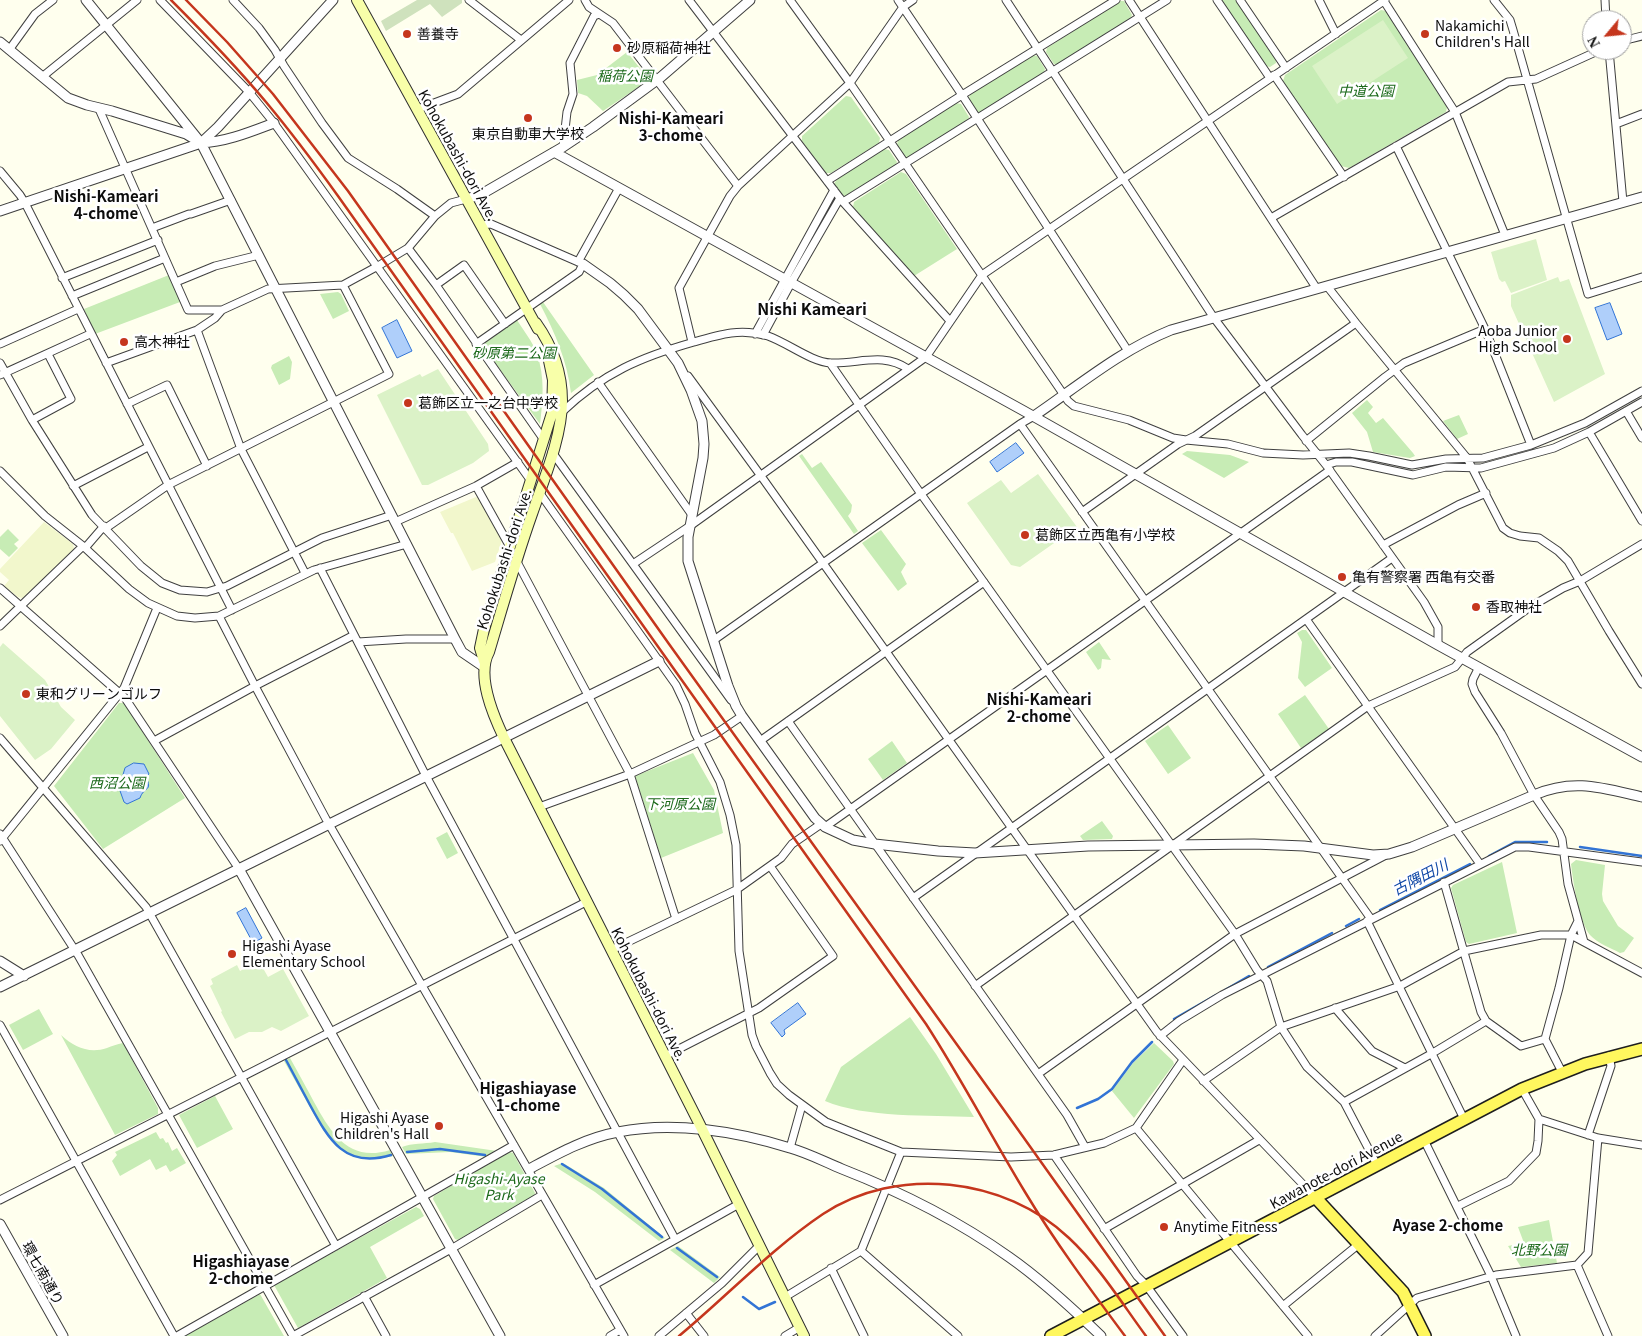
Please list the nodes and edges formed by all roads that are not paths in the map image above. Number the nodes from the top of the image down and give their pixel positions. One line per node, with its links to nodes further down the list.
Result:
1 (53, 0): 34 (street)
2 (86, 0): 28 (street)
3 (137, 0): 28 (street)
4 (160, 0): 45 (street)
5 (233, 0): 36 (street)
6 (333, 0): 36 (street)
7 (357, 0): 48 (main road, Kohokubashi-dori Ave.)
8 (469, 0): 31 (street)
9 (569, 0): 31 (street)
10 (689, 0): 29 (street)
11 (750, 0): 29 (street)
12 (790, 0): 44 (street)
13 (898, 0): 25 (street)
14 (913, 0): 25 (street)
15 (1006, 0): 33 (street)
16 (1116, 0): 33 (street)
17 (1129, 0): 27 (street)
18 (1166, 0): 27 (street)
19 (1217, 0): 40 (street)
20 (1240, 0): 38 (street)
21 (1319, 0): 30 (street)
22 (1384, 0): 30 (street); 49 (street)
23 (1494, 0): 43 (street)
24 (587, 3): 26 (street)
25 (903, 7): 44 (street); 46 (street)
26 (597, 15): 42 (street); 59 (street)
27 (1140, 17): 39 (street); 52 (street)
28 (106, 25): 41 (street); 57 (street)
29 (713, 32): 42 (street); 55 (street)
30 (1336, 34): 38 (street)
31 (521, 40): 48 (street)
32 (0, 42): 34 (street)
33 (1038, 48): 39 (street); 46 (street)
34 (9, 50): 41 (street)
35 (1582, 58): 43 (street)
36 (280, 59): 45 (street); 77 (street)
37 (1610, 60): 54 (street)
38 (1286, 68): 40 (street)
39 (1053, 71): 51 (street); 65 (street)
40 (1272, 76): 52 (street); 64 (street)
41 (42, 77): 47 (street)
42 (656, 81): 59 (street); 67 (street)
43 (1529, 81): 49 (street); 79 (street)
44 (850, 83): 55 (street); 56 (street)
45 (249, 92): 53 (street); 57 (street)
46 (962, 95): 51 (street); 56 (street)
47 (99, 109): 57 (street); 62 (street)
48 (418, 110): 71 (main road, Kohokubashi-dori Ave.)
49 (1455, 112): 58 (street); 83 (street)
50 (1642, 114): 54 (street)
51 (977, 119): 61 (street); 82 (street)
52 (1207, 120): 65 (street); 78 (street)
53 (274, 123): 57 (street); 91 (street)
54 (1616, 124): 74 (street)
55 (793, 136): 66 (street); 67 (street)
56 (889, 141): 61 (street); 66 (street)
57 (201, 142): 62 (street); 72 (street)
58 (1396, 146): 64 (street); 87 (street)
59 (563, 147): 60 (street)
60 (554, 152): 68 (street); 71 (street)
61 (905, 164): 73 (street); 92 (street)
62 (125, 168): 75 (street); 81 (street)
63 (0, 171): 75 (street)
64 (1344, 177): 78 (street)
65 (1122, 178): 82 (street); 106 (street)
66 (828, 181): 69 (street)
67 (738, 186): 84 (street)
68 (619, 188): 84 (street); 90 (street)
69 (834, 190): 73 (street); 95 (street)
70 (1642, 197): 74 (street)
71 (466, 199): 77 (street); 80 (main road, Kohokubashi-dori Ave.)
72 (231, 200): 81 (street); 88 (street)
73 (842, 200): 95 (street); 107 (street)
74 (1623, 202): 79 (street)
75 (24, 203): 76 (street); 94 (street)
76 (0, 211)
77 (435, 216): 86 (street)
78 (1271, 218): 101 (street)
79 (1567, 218): 83 (street); 93 (street)
80 (481, 225): 90 (street); 103 (main road, Kohokubashi-dori Ave.)
81 (152, 228): 85 (street)
82 (1049, 228): 92 (street); 120 (street)
83 (1505, 235): 87 (street)
84 (708, 236): 95 (street); 116 (street)
85 (158, 240): 89 (street); 94 (street)
86 (408, 248): 91 (street); 98 (street)
87 (1448, 252): 99 (street); 111 (street)
88 (259, 255): 96 (street); 100 (street)
89 (166, 258): 96 (street); 102 (street)
90 (581, 263): 103 (street); 119 (street)
91 (378, 266): 97 (street); 154 (street)
92 (982, 275): 107 (street); 133 (street)
93 (1642, 277)
94 (62, 278): 102 (street)
95 (788, 281): 114 (street); 115 (street); 122 (street)
96 (176, 282): 105 (street)
97 (343, 285): 100 (street); 134 (street)
98 (436, 285): 109 (street); 118 (street)
99 (1327, 286): 101 (street); 110 (street)
100 (276, 289): 105 (street); 134 (street)
101 (1317, 289): 106 (street)
102 (72, 296): 104 (street)
103 (528, 307): 108 (main road, Kohokubashi-dori Ave.); 109 (street)
104 (78, 309): 113 (street); 117 (street)
105 (222, 310): 112 (street)
106 (1214, 318): 120 (street); 131 (street)
107 (950, 321): 122 (street)
108 (536, 323): 139 (main road, Kohokubashi-dori Ave.); 145 (main road, Kohokubashi-dori Ave.)
109 (505, 324): 118 (street)
110 (1356, 324): 128 (street); 131 (street)
111 (1485, 329): 128 (street); 148 (street)
112 (197, 330): 124 (street); 150 (street)
113 (90, 334): 121 (street); 124 (street)
114 (755, 334): 115 (street); 116 (street)
115 (763, 336): 125 (street)
116 (692, 342): 119 (street)
117 (0, 344)
118 (476, 344): 145 (street)
119 (668, 349): 127 (street); 130 (street)
120 (1128, 351): 133 (street)
121 (48, 354): 129 (street); 141 (street)
122 (926, 357): 126 (street); 140 (street)
123 (0, 363): 129 (street)
124 (106, 363): 136 (street)
125 (830, 363): 126 (street); 137 (street)
126 (908, 369): 137 (street)
127 (683, 370): 160 (street); 169 (street)
128 (1395, 370): 147 (street); 153 (street)
129 (3, 374): 141 (street)
130 (598, 382): 139 (street); 169 (street)
131 (1265, 386): 146 (street); 147 (street)
132 (1642, 391): 148 (street)
133 (1064, 396): 140 (street); 146 (street)
134 (334, 401): 150 (street); 170 (street)
135 (1642, 402): 138 (street)
136 (127, 404): 149 (street); 155 (street)
137 (860, 405): 160 (street); 167 (street)
138 (1626, 411): 143 (street); 144 (street)
139 (562, 412): 151 (main road, Kohokubashi-dori Ave.)
140 (1034, 416): 142 (street); 159 (street)
141 (32, 420): 163 (street)
142 (1020, 424): 167 (street); 168 (street)
143 (1589, 432): 157 (street); 171 (street)
144 (1642, 438)
145 (544, 440): 161 (main road, Kohokubashi-dori Ave.)
146 (1186, 440): 152 (street); 159 (street)
147 (1306, 441): 152 (street)
148 (1531, 445): 153 (street)
149 (148, 447): 162 (street); 163 (street)
150 (241, 449): 155 (street); 180 (street)
151 (552, 452): 165 (main road, Kohokubashi-dori Ave.); 183 (street)
152 (1316, 454): 153 (street); 156 (street)
153 (1467, 458): 157 (street)
154 (518, 462): 161 (street); 164 (street)
155 (207, 466): 162 (street)
156 (1328, 467): 157 (street); 174 (street); 177 (street)
157 (1473, 468): 166 (street)
158 (0, 470): 178 (street)
159 (1136, 474): 168 (street); 174 (street)
160 (761, 476): 172 (street); 184 (street)
161 (531, 481): 179 (main road, Kohokubashi-dori Ave.)
162 (168, 485): 173 (street); 190 (street)
163 (73, 486): 173 (street)
164 (476, 486): 170 (street); 179 (street)
165 (539, 492): 182 (main road, Kohokubashi-dori Ave.); 206 (street)
166 (1486, 493): 177 (street); 187 (street)
167 (921, 494): 184 (street); 188 (street)
168 (1082, 512): 192 (street)
169 (692, 515): 172 (street)
170 (393, 519): 175 (street); 180 (street)
171 (1642, 521)
172 (690, 526): 183 (street); 201 (street)
173 (105, 527): 178 (street); 190 (street)
174 (1241, 533): 191 (street); 192 (street)
175 (407, 544): 185 (street); 200 (street)
176 (1642, 544): 187 (street)
177 (1383, 545): 181 (street)
178 (84, 547): 193 (street); 194 (street)
179 (510, 547): 207 (main road, Kohokubashi-dori Ave.)
180 (294, 552): 186 (street); 190 (street)
181 (1392, 558): 191 (street); 203 (street)
182 (516, 560): 207 (main road, Kohokubashi-dori Ave.); 214 (street)
183 (633, 564): 215 (street)
184 (823, 564): 201 (street); 204 (street)
185 (320, 568): 186 (street); 199 (street)
186 (306, 573): 195 (street)
187 (1580, 581): 205 (street); 210 (street)
188 (984, 582): 204 (street); 209 (street)
189 (0, 588): 193 (street)
190 (221, 588): 195 (street)
191 (1345, 592): 197 (street); 203 (street)
192 (1145, 600): 209 (street); 212 (street)
193 (21, 606): 198 (street); 213 (street)
194 (157, 608): 196 (street); 213 (street)
195 (232, 610): 196 (street)
196 (219, 616): 211 (street)
197 (1306, 619): 212 (street); 216 (street)
198 (0, 626)
199 (354, 635): 202 (street); 211 (street)
200 (455, 639): 202 (street); 207 (street)
201 (714, 640): 215 (street)
202 (358, 642): 228 (street)
203 (1438, 645): 205 (street)
204 (886, 651): 218 (street); 221 (street)
205 (1461, 658): 208 (street); 216 (street)
206 (659, 662): 214 (street); 223 (street)
207 (484, 664): 220 (main road, Kohokubashi-dori Ave.)
208 (1479, 667): 225 (street); 231 (street)
209 (1047, 670): 221 (street); 226 (street)
210 (1642, 684)
211 (255, 686): 222 (street); 235 (street)
212 (1207, 689): 226 (street); 229 (street)
213 (121, 692): 222 (street); 230 (street)
214 (589, 696): 220 (street); 227 (street)
215 (736, 706): 217 (street)
216 (1368, 706): 229 (street); 238 (street)
217 (742, 716): 223 (street); 224 (street)
218 (788, 721): 224 (street); 234 (street)
219 (0, 738): 230 (street)
220 (504, 738): 228 (street); 233 (main road, Kohokubashi-dori Ave.)
221 (948, 740): 234 (street); 237 (street)
222 (154, 741): 250 (street)
223 (699, 741): 227 (street); 253 (street)
224 (760, 741): 236 (street)
225 (1642, 757)
226 (1109, 758): 237 (street); 241 (street)
227 (630, 774): 233 (street); 258 (street)
228 (426, 776): 235 (street); 263 (street)
229 (1270, 776): 241 (street); 242 (street)
230 (43, 787): 239 (street); 256 (street)
231 (1534, 795): 232 (street); 238 (street); 244 (street)
232 (1642, 797)
233 (539, 807): 255 (main road, Kohokubashi-dori Ave.)
234 (851, 809): 236 (street); 240 (street)
235 (329, 824): 250 (street); 272 (street)
236 (823, 825): 240 (street); 249 (street)
237 (1011, 827): 243 (street); 245 (street)
238 (1456, 829): 246 (street); 248 (street)
239 (1, 838): 265 (street)
240 (875, 844): 245 (street); 254 (street)
241 (1171, 846): 242 (street); 243 (street); 257 (street); 261 (street)
242 (1321, 849): 246 (street); 251 (street)
243 (1027, 850): 245 (street); 257 (street)
244 (1563, 851): 247 (street); 248 (street); 260 (street)
245 (975, 853): 254 (street)
246 (1389, 854): 251 (street)
247 (1642, 862)
248 (1480, 864): 252 (street)
249 (770, 866): 253 (street); 278 (street)
250 (239, 869): 256 (street); 282 (street)
251 (1343, 879): 259 (street); 261 (street)
252 (1444, 882): 259 (street); 267 (street)
253 (736, 890): 258 (street); 278 (street)
254 (913, 898): 273 (street)
255 (586, 902): 263 (street); 266 (main road, Kohokubashi-dori Ave.)
256 (150, 914): 265 (street); 293 (street)
257 (1074, 916): 273 (street); 276 (street)
258 (676, 919): 266 (street)
259 (1369, 920): 270 (street); 274 (street)
260 (1578, 921): 262 (street); 264 (street)
261 (1235, 934): 270 (street); 276 (street)
262 (1571, 935): 264 (street); 267 (street); 284 (street)
263 (514, 940): 272 (street); 303 (street)
264 (1584, 942): 269 (street)
265 (75, 950): 271 (street); 298 (street)
266 (611, 950): 287 (main road, Kohokubashi-dori Ave.)
267 (1464, 951): 274 (street); 279 (street)
268 (0, 961): 271 (street)
269 (1642, 973)
270 (1262, 975): 281 (street); 283 (street)
271 (24, 976): 275 (street)
272 (423, 986): 282 (street); 308 (street)
273 (975, 986): 292 (street)
274 (1400, 986): 277 (street); 286 (street)
275 (0, 987)
276 (1137, 1005): 283 (street); 292 (street)
277 (1335, 1008): 281 (street); 290 (street)
278 (749, 1014): 287 (street); 297 (street)
279 (1486, 1021): 284 (street); 286 (street)
280 (0, 1025): 314 (street)
281 (1281, 1027): 294 (street); 296 (street)
282 (331, 1032): 293 (street); 321 (street)
283 (1160, 1036): 289 (street)
284 (1545, 1039): 291 (street)
285 (1642, 1049): 288 (main road, Kawanote-dori Avenue)
286 (1431, 1054): 290 (street); 299 (street)
287 (665, 1056): 302 (main road, Kohokubashi-dori Ave.)
288 (1609, 1056): 291 (main road, Kawanote-dori Avenue); 304 (street)
289 (1183, 1060): 294 (street); 301 (street)
290 (1405, 1068): 296 (street)
291 (1562, 1072): 295 (main road, Kawanote-dori Avenue)
292 (1038, 1074): 310 (street)
293 (241, 1078): 298 (street); 331 (street)
294 (1203, 1080): 306 (street)
295 (1522, 1089): 299 (main road, Kawanote-dori Avenue); 300 (street)
296 (1344, 1102): 315 (street)
297 (802, 1105): 311 (street); 312 (street)
298 (169, 1114): 314 (street); 339 (street)
299 (1464, 1119): 307 (main road, Kawanote-dori Avenue)
300 (1539, 1119): 304 (street); 324 (street)
301 (1136, 1128): 310 (street); 317 (street)
302 (702, 1130): 303 (street); 311 (street); 323 (main road, Kohokubashi-dori Ave.)
303 (618, 1132): 316 (street); 327 (street)
304 (1588, 1135): 305 (street)
305 (1598, 1138): 309 (street); 334 (street)
306 (1259, 1140): 317 (street); 320 (street)
307 (1424, 1140): 315 (main road, Kawanote-dori Avenue); 324 (street)
308 (514, 1145): 316 (street); 321 (street)
309 (1642, 1145)
310 (1085, 1147): 313 (street)
311 (790, 1148): 318 (street)
312 (901, 1152): 313 (street); 318 (street)
313 (1054, 1156): 326 (street)
314 (76, 1161): 322 (street); 349 (street)
315 (1376, 1165): 320 (main road, Kawanote-dori Avenue)
316 (529, 1168): 319 (street)
317 (1183, 1184): 326 (street); 328 (street)
318 (887, 1188): 333 (street); 345 (street)
319 (542, 1195): 332 (street); 337 (street)
320 (1315, 1197): 328 (main road, Kawanote-dori Avenue); 329 (main road)
321 (422, 1198): 331 (street); 332 (street)
322 (0, 1200)
323 (739, 1204): 327 (street); 330 (main road, Kohokubashi-dori Ave.)
324 (1458, 1206): 336 (street)
325 (0, 1224): 348 (street, 環七南通り)
326 (1104, 1229): 338 (street)
327 (675, 1239): 337 (street)
328 (1230, 1242): 338 (main road, Kawanote-dori Avenue); 343 (street)
329 (1359, 1244): 342 (main road); 343 (street)
330 (760, 1245): 341 (main road, Kohokubashi-dori Ave.); 344 (street)
331 (336, 1246): 339 (street)
332 (451, 1249): 340 (street); 352 (street)
333 (860, 1251): 335 (street); 358 (street)
334 (1577, 1265): 336 (street); 366 (street)
335 (831, 1268): 341 (street); 357 (street)
336 (1491, 1276): 342 (street); 365 (street)
337 (594, 1285): 347 (street)
338 (1146, 1285): 345 (main road, Kawanote-dori Avenue); 361 (street)
339 (265, 1286): 349 (street); 350 (street)
340 (364, 1296): 350 (street); 351 (street)
341 (785, 1297): 346 (main road, Kohokubashi-dori Ave.)
342 (1409, 1305): 363 (street); 364 (main road)
343 (1283, 1306): 362 (street)
344 (686, 1313): 354 (street); 355 (street)
345 (1083, 1319): 359 (main road, Kawanote-dori Avenue); 360 (street)
346 (802, 1332): 356 (street)
347 (622, 1333): 353 (street)
348 (63, 1336)
349 (175, 1336)
350 (293, 1336)
351 (386, 1336)
352 (500, 1336)
353 (610, 1336)
354 (659, 1336)
355 (704, 1336)
356 (785, 1336)
357 (864, 1336)
358 (958, 1336)
359 (1051, 1336)
360 (1100, 1336)
361 (1183, 1336)
362 (1308, 1336)
363 (1375, 1336)
364 (1425, 1336)
365 (1516, 1336)
366 (1608, 1336)

